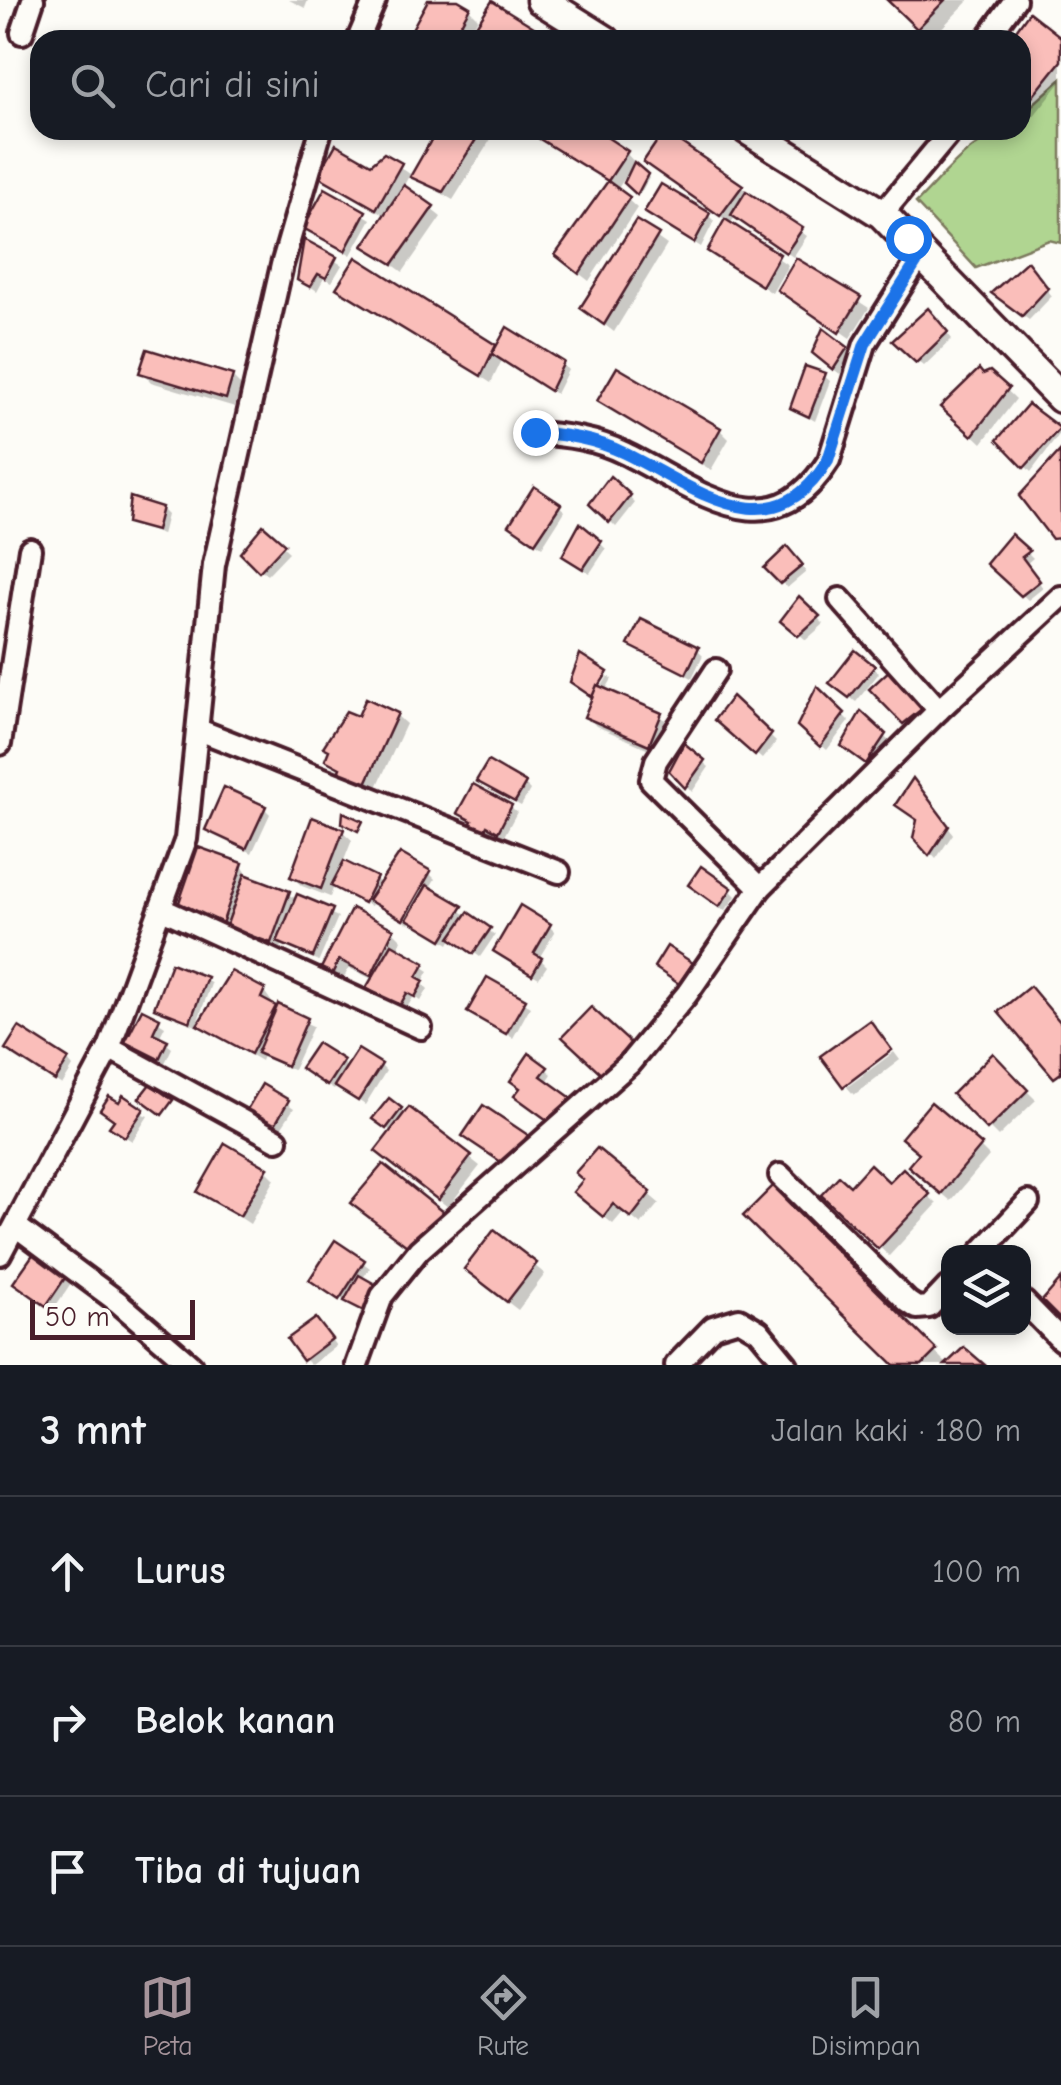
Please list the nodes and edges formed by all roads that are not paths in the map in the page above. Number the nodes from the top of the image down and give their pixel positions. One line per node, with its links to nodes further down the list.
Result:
1 (34, 0): 8 (street)
2 (375, 0): 5 (street)
3 (542, 0): 6 (street)
4 (1015, 0): 7 (street)
5 (362, 30)
6 (589, 30)
7 (993, 30)
8 (22, 33)
9 (318, 140): 21 (street)
10 (764, 140): 12 (street)
11 (944, 140): 12 (street)
12 (882, 214): 13 (street)
13 (923, 252): 14 (street); 15 (street)
14 (1061, 398)
15 (535, 432)
16 (30, 548): 22 (street)
17 (1061, 597): 20 (street)
18 (840, 599): 20 (street)
19 (716, 670): 24 (street)
20 (938, 710): 24 (street)
21 (200, 730): 23 (street); 25 (street)
22 (0, 744)
23 (559, 872)
24 (760, 888): 38 (street)
25 (162, 909): 26 (street); 27 (street)
26 (421, 1028)
27 (108, 1048): 28 (street); 31 (street)
28 (277, 1140)
29 (780, 1175): 34 (street)
30 (1028, 1202): 32 (street)
31 (18, 1227): 33 (street); 37 (street)
32 (988, 1245)
33 (0, 1254)
34 (941, 1294)
35 (1031, 1309): 36 (street)
36 (1061, 1340)
37 (191, 1365)
38 (357, 1365)
39 (676, 1365): 40 (street)
40 (788, 1365)

